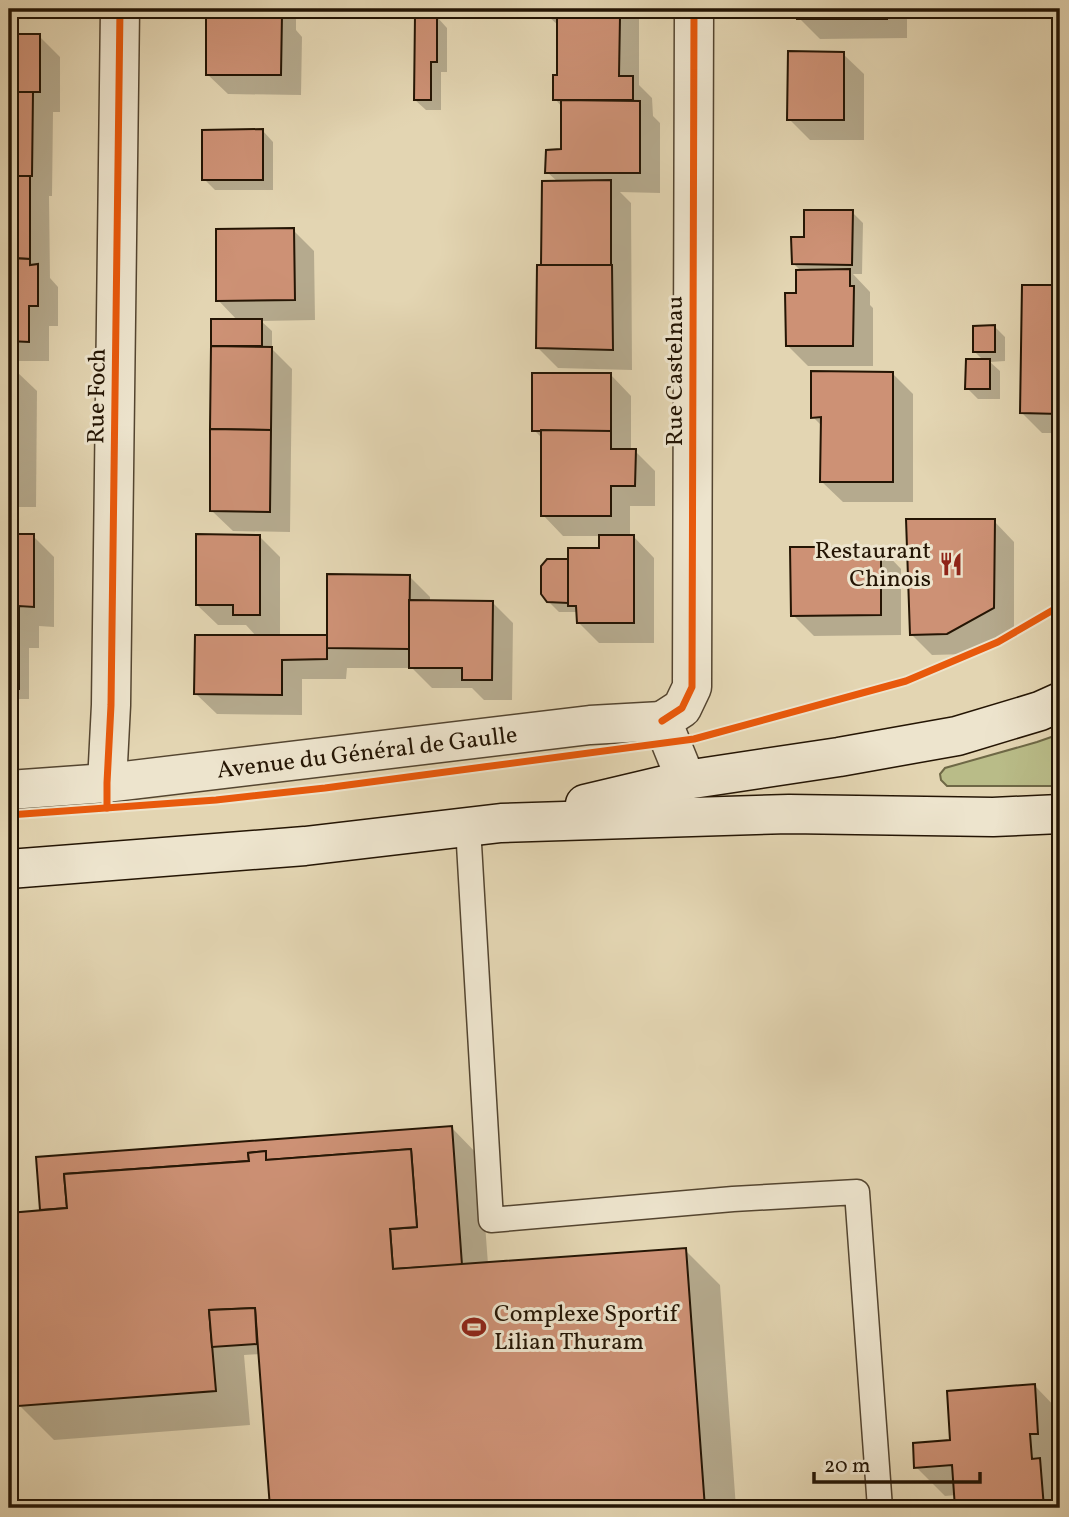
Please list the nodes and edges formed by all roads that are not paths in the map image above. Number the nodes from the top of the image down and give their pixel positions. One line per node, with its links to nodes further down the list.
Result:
1 (120, 9): 6 (street, Rue Foch)
2 (694, 9): 4 (street, Rue Castelnau)
3 (1060, 702): 5 (street)
4 (662, 721): 5 (street); 6 (street, Avenue du Général de Gaulle)
5 (686, 780): 9 (street)
6 (107, 783): 7 (street, Avenue du Général de Gaulle)
7 (9, 790)
8 (1060, 814): 9 (street)
9 (485, 825): 10 (street); 11 (lane)
10 (9, 869)
11 (880, 1508)

